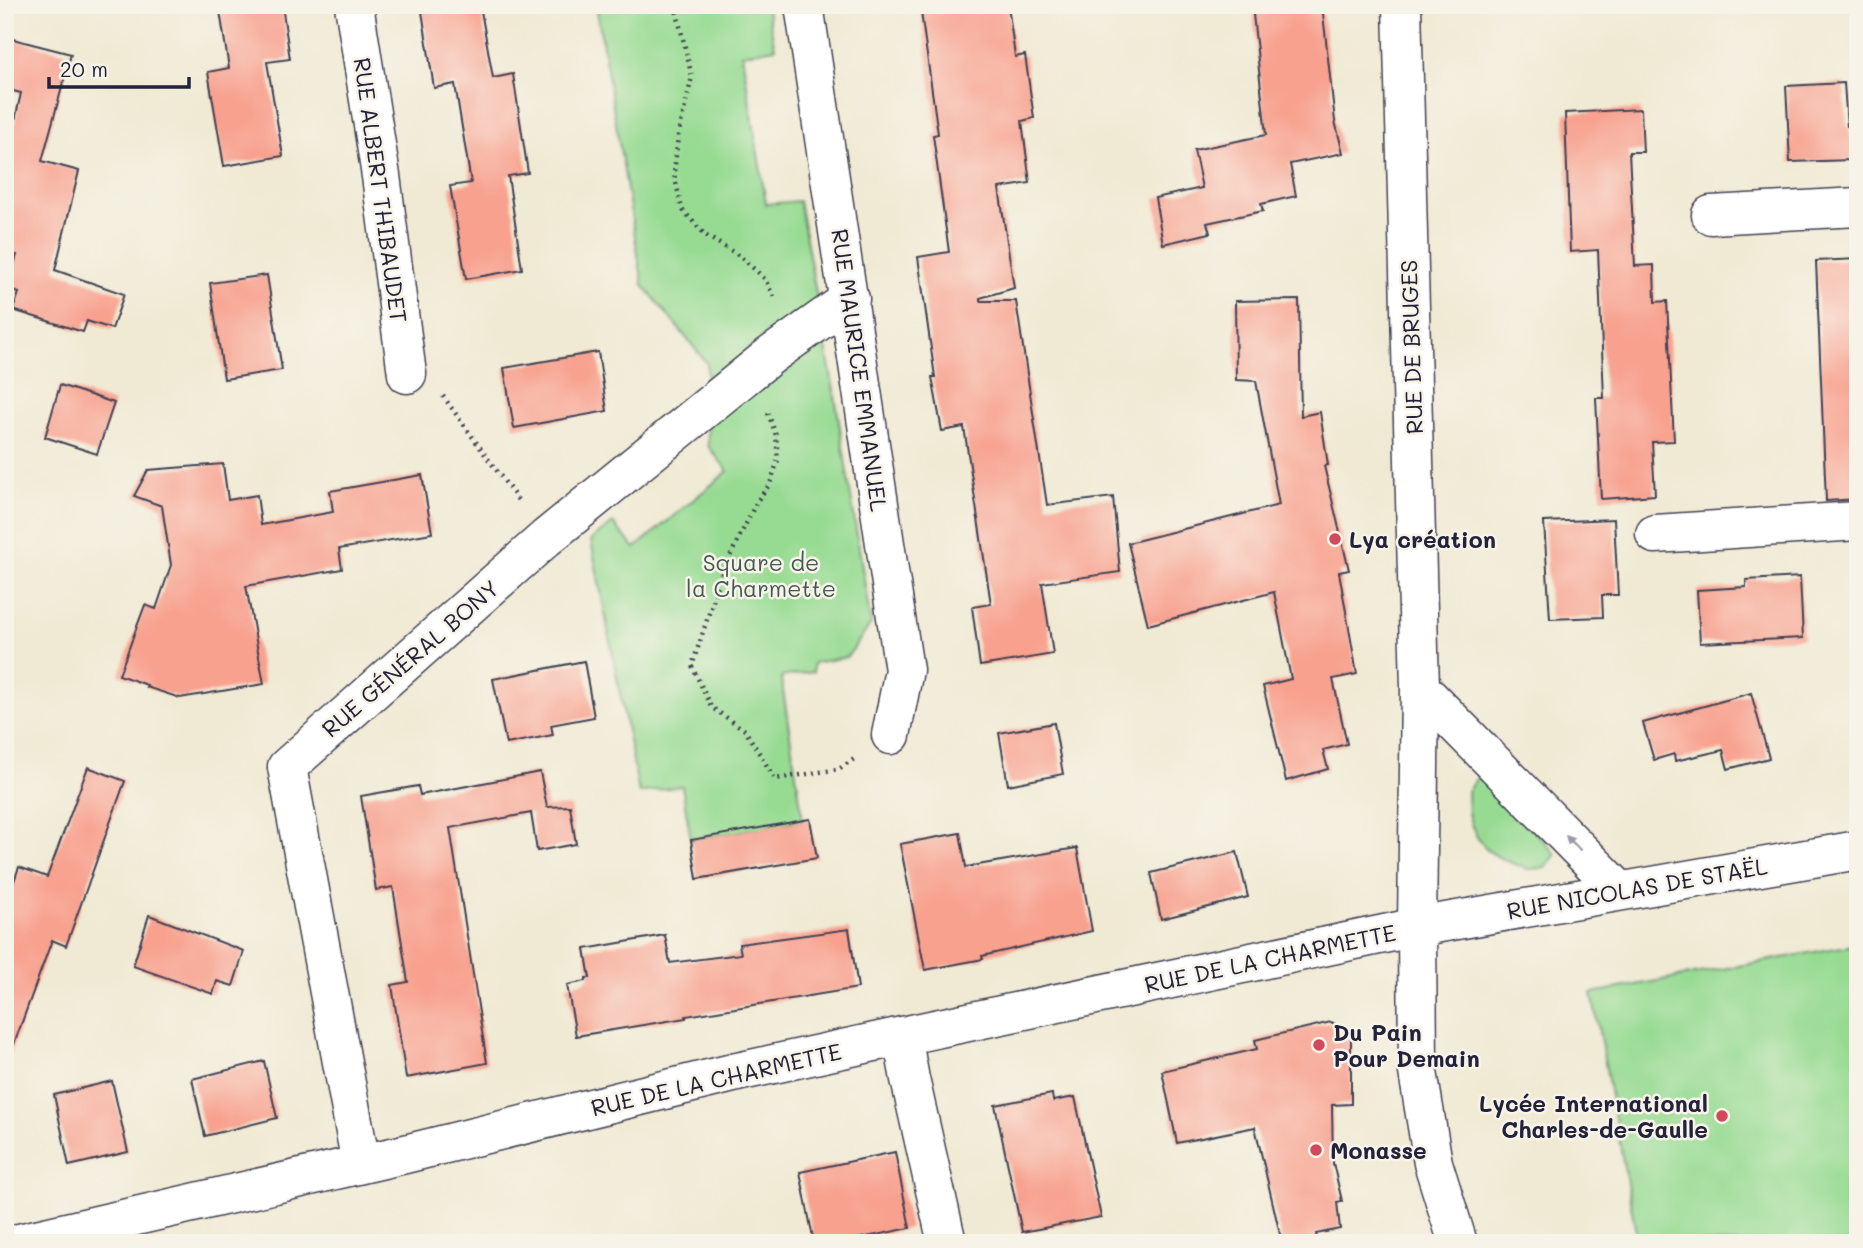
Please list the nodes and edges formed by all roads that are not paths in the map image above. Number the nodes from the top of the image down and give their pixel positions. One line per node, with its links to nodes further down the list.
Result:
1 (354, 5): 7 (street, RUE ALBERT THIBAUDET)
2 (804, 5): 6 (street, RUE MAURICE EMMANUEL)
3 (1402, 5): 10 (street, RUE DE BRUGES)
4 (1858, 207): 5 (street)
5 (1711, 215)
6 (850, 299): 11 (street, RUE MAURICE EMMANUEL); 16 (street, RUE GÉNÉRAL BONY)
7 (407, 374)
8 (1858, 522): 9 (street)
9 (1655, 534)
10 (1420, 688): 13 (street, one-way to 10); 14 (street, RUE DE BRUGES)
11 (891, 735)
12 (1858, 850): 13 (street, RUE NICOLAS DE STAËL)
13 (1620, 891): 14 (street, RUE NICOLAS DE STAËL)
14 (1417, 927): 15 (street, RUE DE LA CHARMETTE); 19 (street, RUE DE BRUGES)
15 (902, 1036): 16 (street, RUE DE LA CHARMETTE); 18 (street)
16 (361, 1164): 17 (street, RUE DE LA CHARMETTE)
17 (19, 1243)
18 (947, 1243)
19 (1458, 1243)

